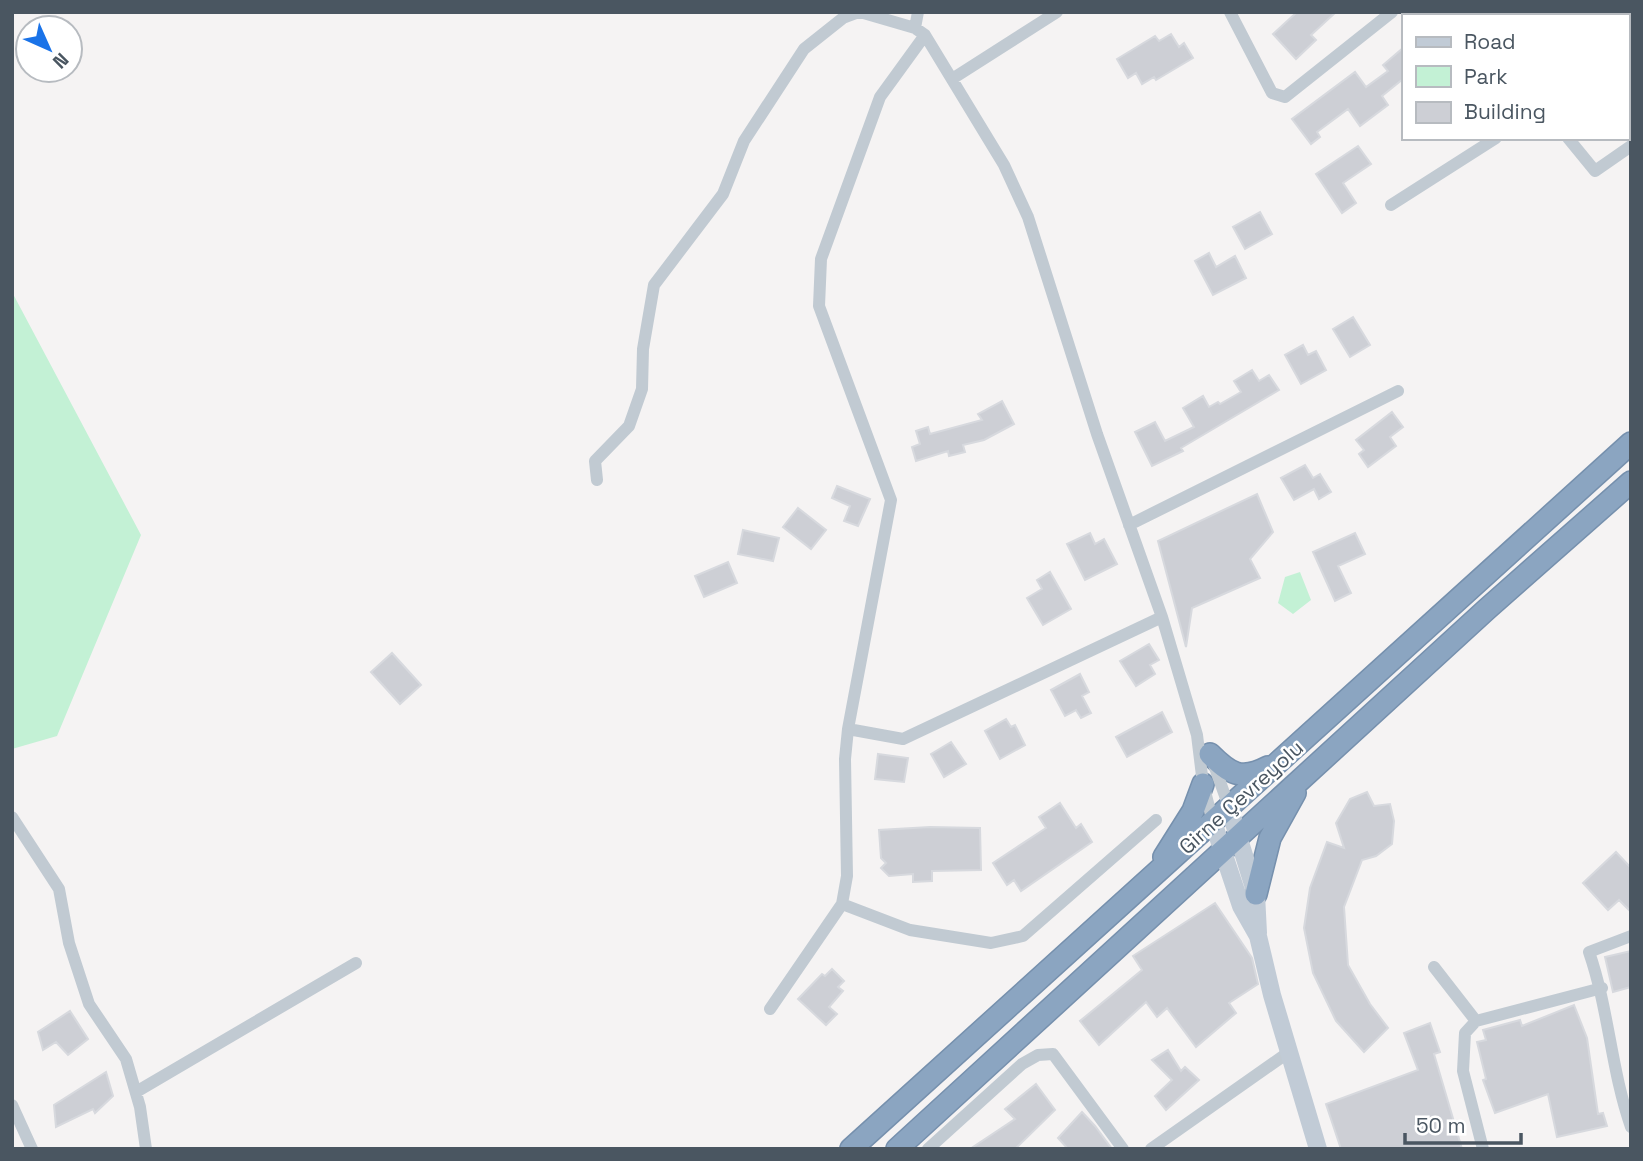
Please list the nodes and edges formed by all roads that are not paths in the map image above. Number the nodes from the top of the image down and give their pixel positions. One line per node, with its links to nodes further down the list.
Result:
1 (859, 12): 6 (street); 14 (street)
2 (918, 12): 6 (street)
3 (1057, 12): 7 (street)
4 (1230, 12): 5 (street)
5 (1392, 12)
6 (920, 32): 7 (street); 18 (street)
7 (952, 79): 16 (street)
8 (1493, 140): 11 (street)
9 (1570, 140): 10 (street)
10 (1631, 146)
11 (1391, 205)
12 (1398, 391): 16 (street)
13 (1631, 443): 21 (highway, Girne Çevreyolu)
14 (597, 480)
15 (1631, 482): 22 (highway, Girne Çevreyolu)
16 (1129, 525): 17 (street)
17 (1162, 617): 18 (street); 19 (street)
18 (848, 729): 32 (street)
19 (1197, 735): 20 (street); 23 (street)
20 (1210, 754): 21 (highway); 24 (street)
21 (1287, 757): 24 (highway, Girne Çevreyolu)
22 (1305, 776): 28 (highway, Girne Çevreyolu); 31 (highway)
23 (1203, 784): 27 (street); 30 (highway)
24 (1230, 807): 27 (highway, Girne Çevreyolu); 28 (street)
25 (12, 817): 41 (street)
26 (1156, 820): 32 (street)
27 (1213, 822): 29 (street); 30 (highway, Girne Çevreyolu)
28 (1240, 836): 29 (highway, Girne Çevreyolu); 31 (street)
29 (1223, 851): 33 (street); 47 (highway, Girne Çevreyolu)
30 (1153, 877): 46 (highway, Girne Çevreyolu)
31 (1256, 894): 33 (street)
32 (842, 904): 38 (street)
33 (1258, 936): 40 (street)
34 (1631, 936): 37 (street)
35 (356, 963): 41 (street)
36 (1434, 967): 39 (street)
37 (1602, 988): 39 (street); 43 (street)
38 (770, 1009)
39 (1476, 1021): 52 (street)
40 (1289, 1052): 50 (street); 51 (street)
41 (136, 1092): 44 (street)
42 (12, 1105): 45 (street)
43 (1631, 1128)
44 (142, 1147)
45 (32, 1149)
46 (850, 1149)
47 (897, 1149)
48 (928, 1149): 49 (street)
49 (1123, 1149)
50 (1151, 1149)
51 (1318, 1149)
52 (1483, 1149)

